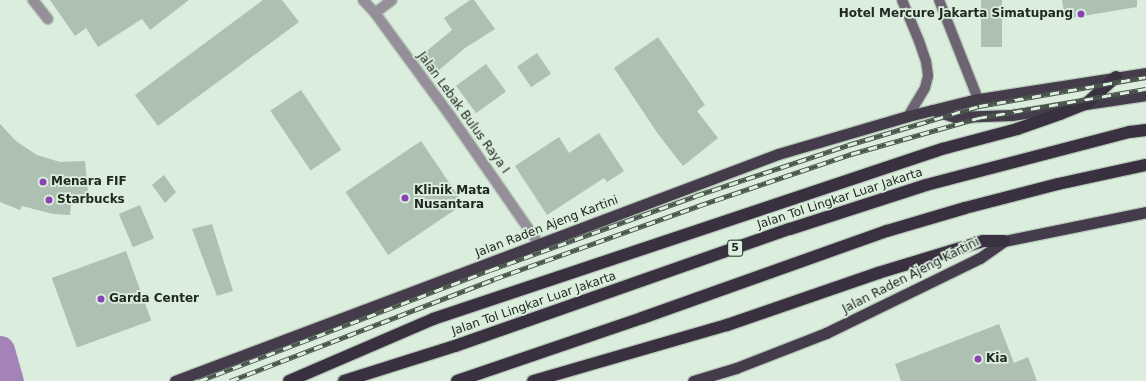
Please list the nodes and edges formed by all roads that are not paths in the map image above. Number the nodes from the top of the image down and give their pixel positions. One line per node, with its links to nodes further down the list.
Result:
1 (33, 0): 7 (street)
2 (363, 0): 6 (street, Jalan Lebak Bulus Raya I)
3 (392, 0): 6 (street)
4 (902, 0): 14 (main road)
5 (939, 0): 11 (main road)
6 (375, 13): 19 (street, Jalan Lebak Bulus Raya I)
7 (48, 18)
8 (1146, 73): 9 (highway, Jalan Raden Ajeng Kartini)
9 (1116, 77): 11 (highway, Jalan Raden Ajeng Kartini); 12 (highway)
10 (1146, 96): 12 (highway)
11 (978, 99): 13 (highway, Jalan Raden Ajeng Kartini)
12 (1087, 103): 13 (highway); 21 (highway)
13 (933, 110): 14 (highway, Jalan Raden Ajeng Kartini)
14 (908, 116): 19 (highway, Jalan Raden Ajeng Kartini)
15 (1146, 130): 22 (highway, Jalan Tol Lingkar Luar Jakarta / 5)
16 (1146, 165): 23 (highway)
17 (1146, 212): 18 (highway, Jalan Raden Ajeng Kartini)
18 (1004, 241): 24 (highway); 25 (highway, Jalan Raden Ajeng Kartini)
19 (539, 244): 20 (highway, Jalan Raden Ajeng Kartini)
20 (175, 381)
21 (289, 381)
22 (344, 381)
23 (457, 381)
24 (533, 381)
25 (693, 381)

